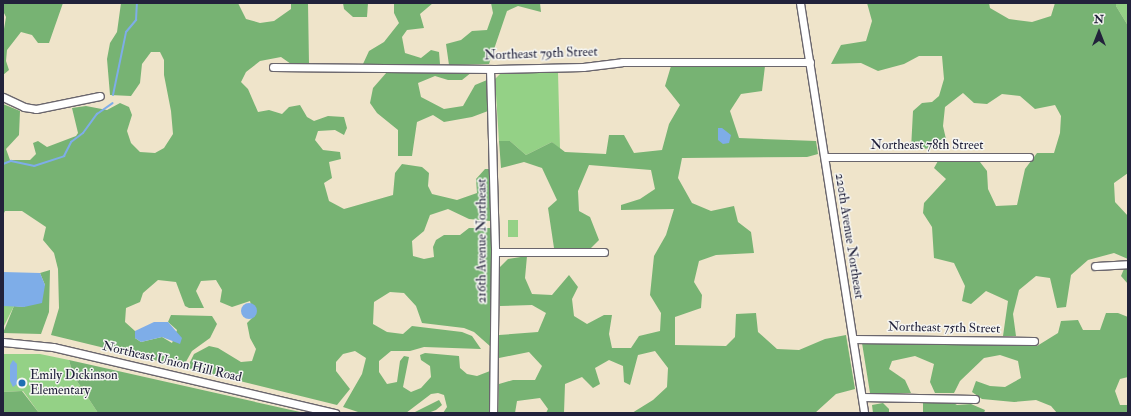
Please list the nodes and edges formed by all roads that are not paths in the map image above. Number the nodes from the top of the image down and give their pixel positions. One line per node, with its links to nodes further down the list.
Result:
1 (800, 3): 2 (street, 220th Avenue Northeast)
2 (810, 62): 4 (street, Northeast 79th Street); 7 (street, 220th Avenue Northeast)
3 (273, 67): 4 (street, Northeast 79th Street)
4 (490, 69): 9 (street, 216th Avenue Northeast)
5 (100, 96): 6 (street)
6 (3, 97)
7 (825, 157): 8 (street, Northeast 78th Street); 13 (street, 220th Avenue Northeast)
8 (1029, 157)
9 (495, 252): 10 (street); 19 (street, 216th Avenue Northeast)
10 (604, 252)
11 (1128, 264): 12 (street)
12 (1095, 266)
13 (853, 339): 14 (street, Northeast 75th Street); 16 (street, 220th Avenue Northeast)
14 (1034, 341)
15 (3, 342): 18 (street, Northeast Union Hill Road)
16 (862, 397): 17 (street); 20 (street, 220th Avenue Northeast)
17 (975, 399)
18 (336, 413)
19 (493, 413)
20 (864, 413)

